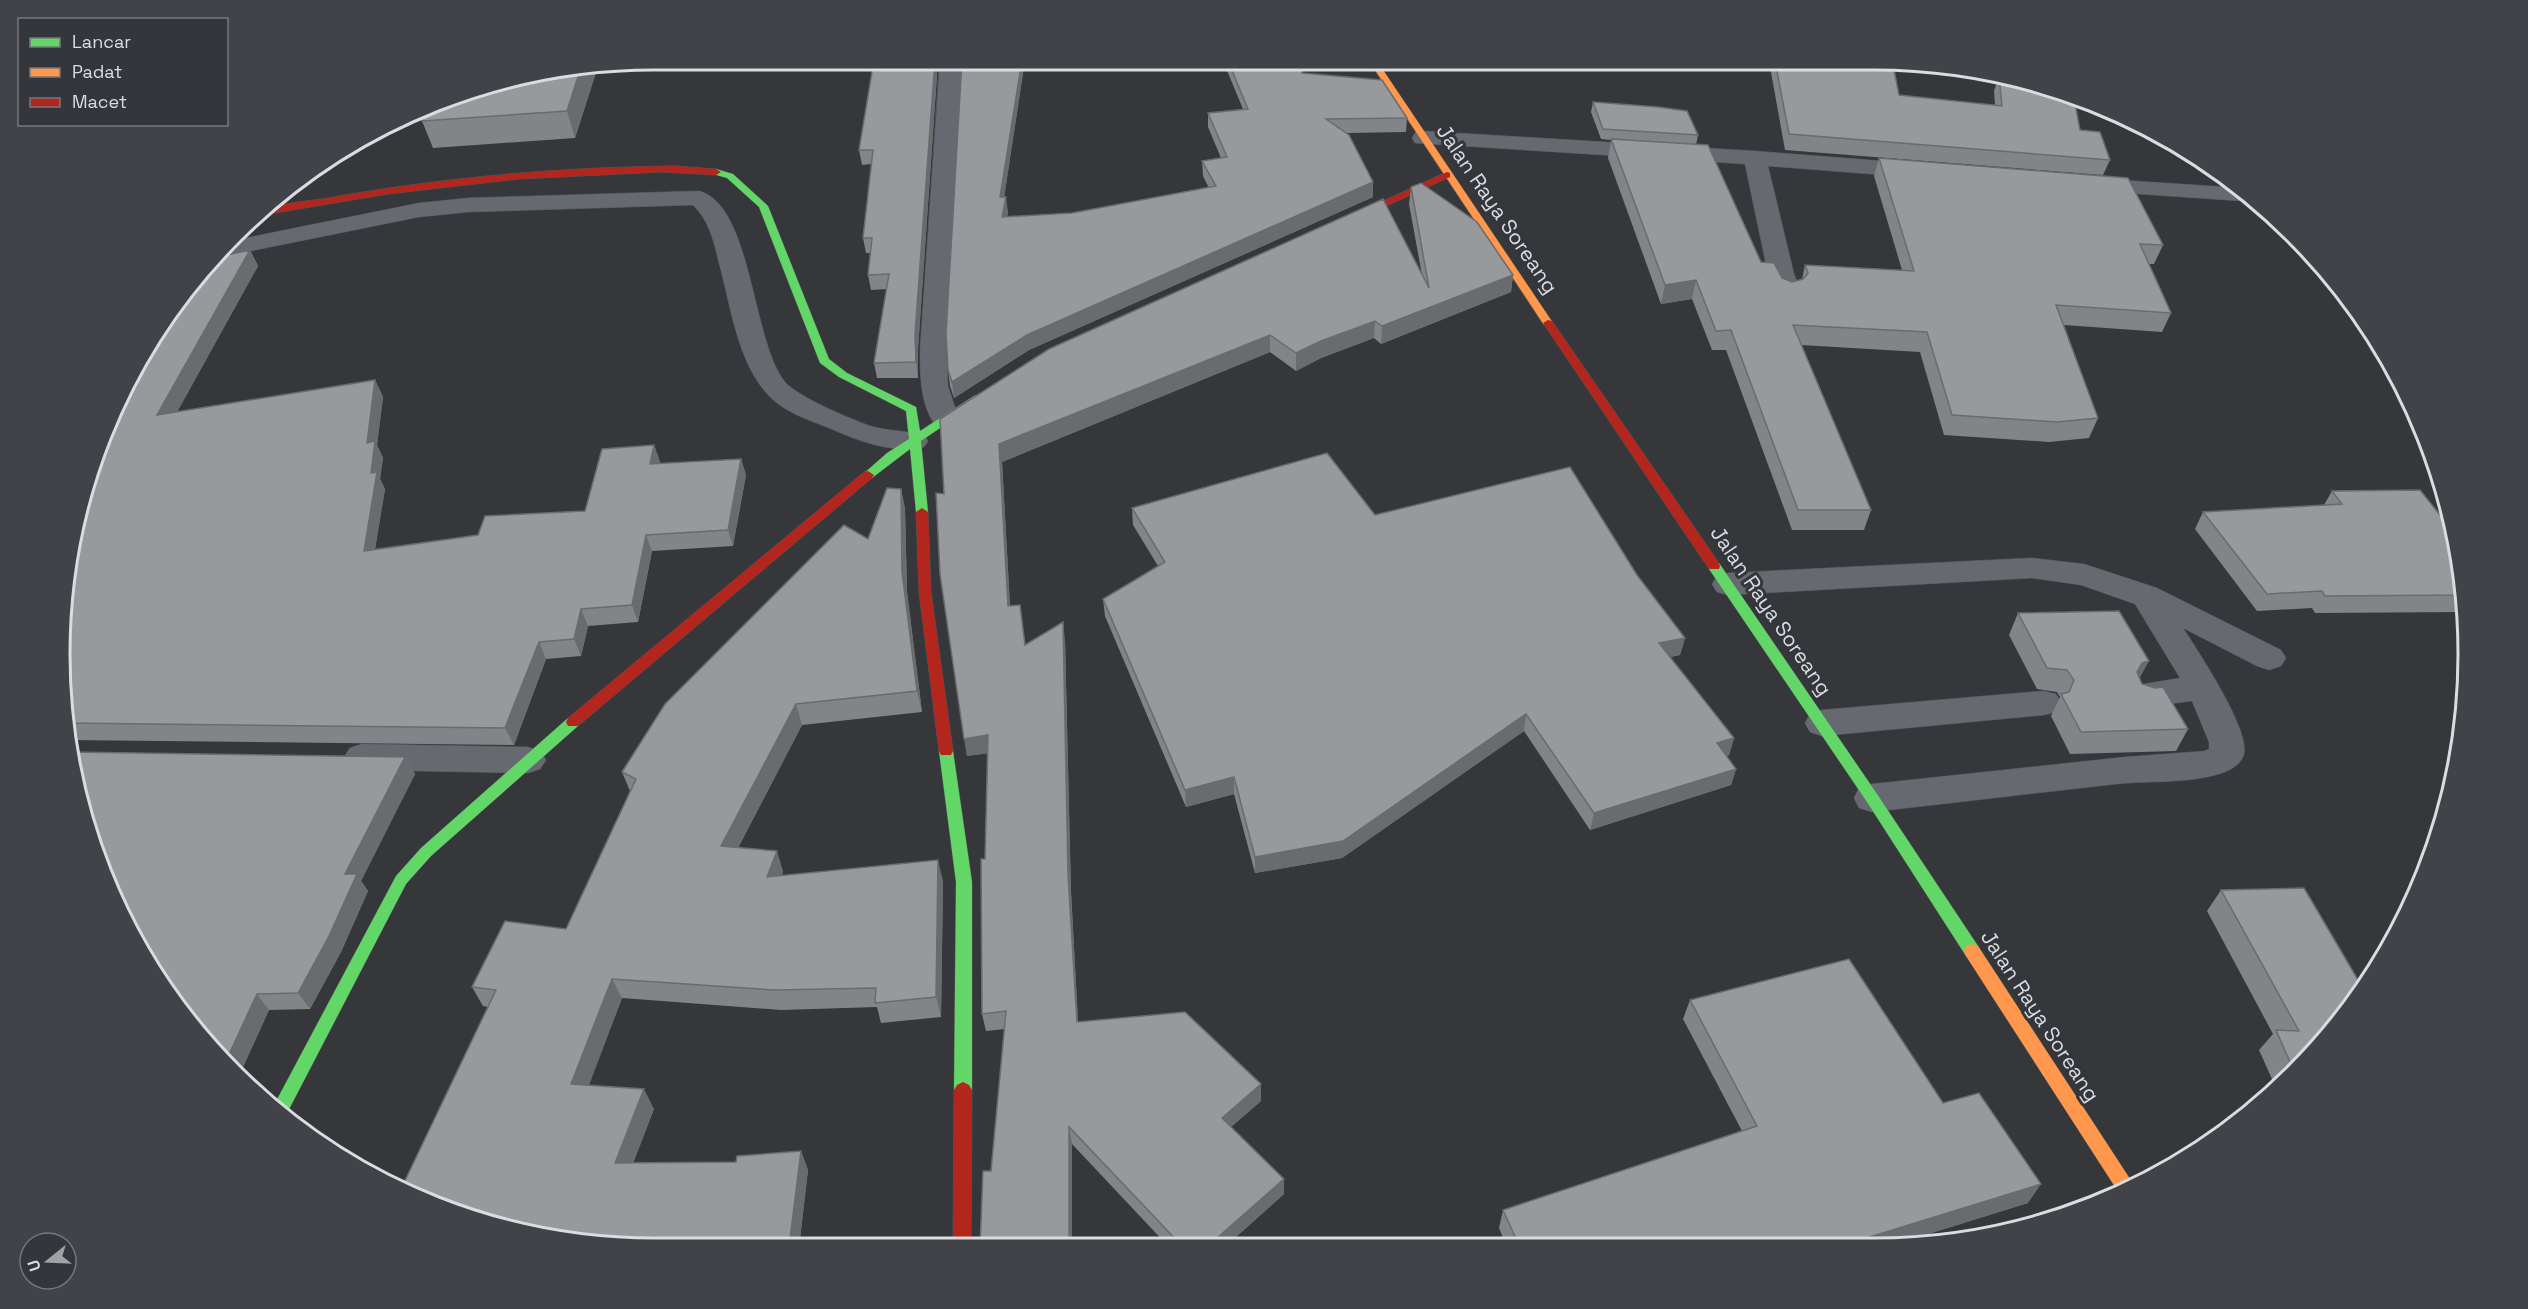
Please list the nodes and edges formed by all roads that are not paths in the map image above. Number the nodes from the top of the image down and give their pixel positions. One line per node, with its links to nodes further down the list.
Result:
1 (950, 70): 16 (street)
2 (1379, 70): 3 (street, Jalan Raya Soreang)
3 (1423, 138): 4 (street); 6 (street, Jalan Raya Soreang)
4 (1755, 158): 5 (street); 14 (street)
5 (1940, 173)
6 (1447, 175): 12 (street); 18 (street, Jalan Raya Soreang)
7 (2068, 183): 9 (street)
8 (385, 192): 10 (street); 11 (street); 17 (street)
9 (2234, 195)
10 (274, 211)
11 (403, 212): 13 (street); 17 (street)
12 (1329, 228)
13 (237, 247)
14 (1788, 291)
15 (993, 389): 16 (street)
16 (945, 419): 17 (street)
17 (914, 441): 26 (street); 30 (street)
18 (1728, 584): 19 (street); 24 (street, Jalan Raya Soreang)
19 (2146, 596): 20 (street); 21 (street)
20 (2269, 658)
21 (2202, 687): 22 (street); 27 (street)
22 (2144, 695)
23 (2044, 703): 24 (street)
24 (1822, 723): 27 (street, Jalan Raya Soreang)
25 (327, 758): 26 (street)
26 (528, 760): 28 (street)
27 (1872, 798): 29 (street, Jalan Raya Soreang)
28 (283, 1105)
29 (2123, 1182)
30 (962, 1238)

